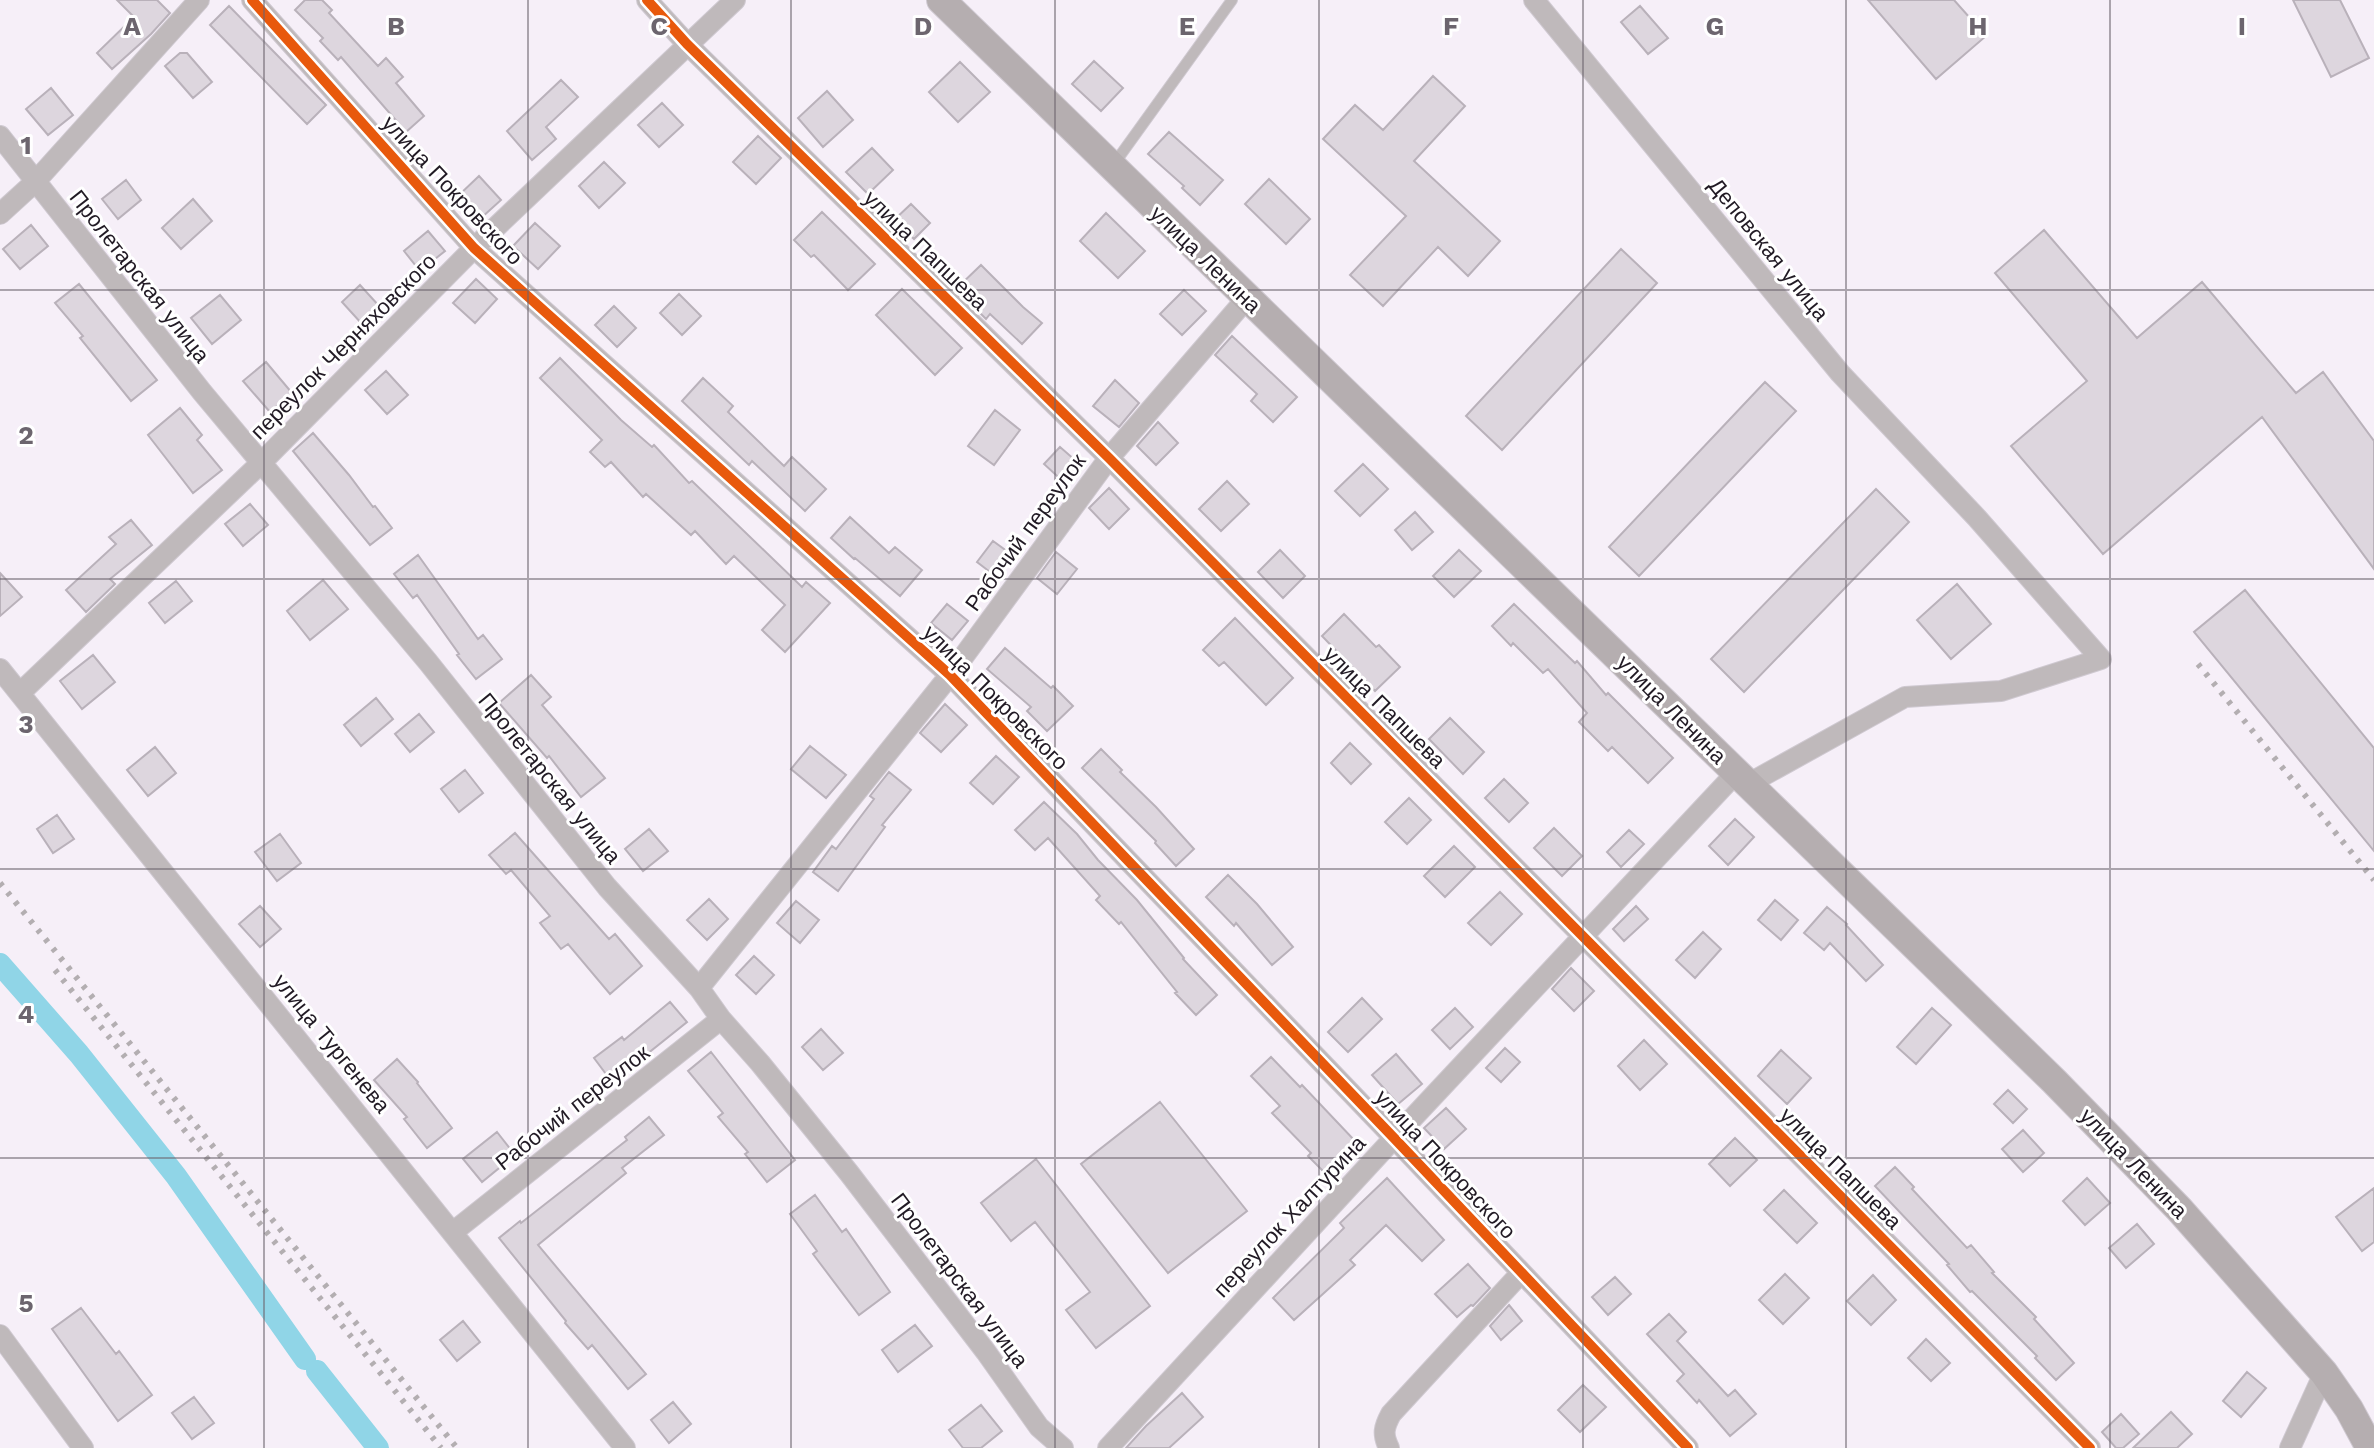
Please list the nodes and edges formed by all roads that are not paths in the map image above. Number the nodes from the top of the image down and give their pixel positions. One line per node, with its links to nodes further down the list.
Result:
1 (199, 0): 11 (street)
2 (252, 0): 13 (street, улица Покровского)
3 (647, 0): 8 (street, улица Папшева)
4 (735, 0): 8 (street, переулок Черняховского)
5 (941, 0): 10 (main road, улица Ленина)
6 (1232, 0): 10 (lane)
7 (1534, 0): 20 (street, Деповская улица)
8 (687, 44): 13 (street, переулок Черняховского); 15 (street, улица Папшева)
9 (0, 136): 11 (street, Пролетарская улица)
10 (1112, 167): 14 (main road, улица Ленина)
11 (35, 182): 12 (street); 16 (street, Пролетарская улица)
12 (0, 214)
13 (474, 248): 16 (street, переулок Черняховского); 18 (street, улица Покровского)
14 (1247, 298): 15 (street, Рабочий переулок); 20 (main road, улица Ленина)
15 (1109, 458): 18 (street, Рабочий переулок); 21 (street, улица Папшева)
16 (261, 463): 19 (street, переулок Черняховского); 22 (street, Пролетарская улица)
17 (0, 669): 19 (street, улица Тургенева)
18 (950, 675): 22 (street, Рабочий переулок); 24 (street, улица Покровского)
19 (20, 693): 25 (street, улица Тургенева)
20 (1742, 778): 21 (street, переулок Халтурина); 28 (main road, улица Ленина)
21 (1584, 936): 24 (street, переулок Халтурина); 35 (street, улица Папшева)
22 (699, 988): 23 (street, Пролетарская улица)
23 (721, 1019): 25 (street, Рабочий переулок); 31 (street, Пролетарская улица)
24 (1394, 1138): 26 (street, улица Покровского); 32 (street, переулок Халтурина)
25 (453, 1232): 30 (street, улица Тургенева)
26 (1521, 1273): 33 (street); 34 (street, улица Покровского)
27 (0, 1335): 29 (street)
28 (2324, 1373): 36 (street); 37 (main road, улица Ленина)
29 (83, 1448)
30 (625, 1448)
31 (1063, 1448)
32 (1108, 1448)
33 (1389, 1448)
34 (1688, 1448)
35 (2090, 1448)
36 (2290, 1448)
37 (2370, 1448)

